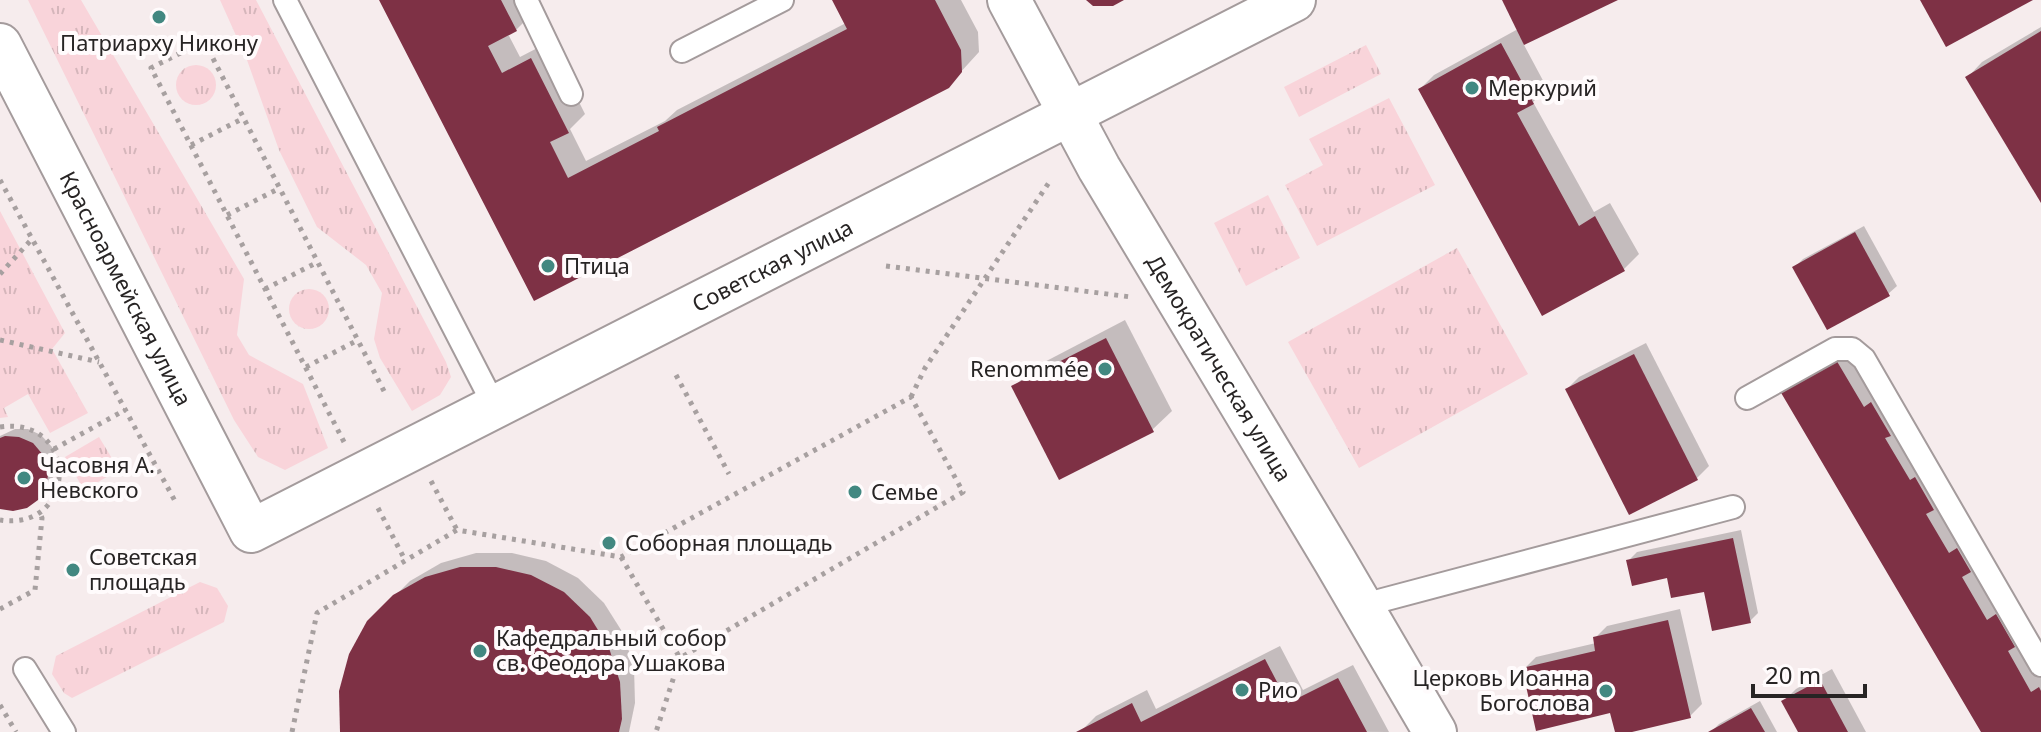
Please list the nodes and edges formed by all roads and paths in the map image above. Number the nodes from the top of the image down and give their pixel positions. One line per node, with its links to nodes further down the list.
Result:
1 (285, 0): 31 (lane)
2 (526, 0): 8 (lane)
3 (782, 0): 7 (lane)
4 (1009, 0): 9 (street, Демократическая улица)
5 (1294, 0): 9 (street, Советская улица)
6 (0, 45): 43 (street, Красноармейская улица)
7 (682, 51)
8 (571, 94)
9 (1069, 114): 31 (street, Советская улица); 46 (street, Демократическая улица)
10 (244, 118): 11 (path); 11 (path); 14 (path)
11 (191, 145): 15 (path)
12 (0, 180): 16 (path)
13 (1050, 181): 20 (path)
14 (280, 188): 15 (path); 17 (path)
15 (227, 215): 21 (path)
16 (32, 239): 19 (path); 25 (path)
17 (318, 262): 21 (path); 24 (path)
18 (886, 266): 20 (path)
19 (0, 274)
20 (984, 280): 22 (path); 29 (path)
21 (265, 289): 26 (path)
22 (1134, 298)
23 (0, 340): 25 (path)
24 (358, 340): 26 (path); 28 (path)
25 (99, 362): 32 (path)
26 (305, 367): 36 (path)
27 (676, 375): 35 (path)
28 (385, 393)
29 (911, 397): 44 (path); 48 (path)
30 (1747, 398): 49 (lane)
31 (495, 407): 36 (street, Советская улица)
32 (125, 410): 34 (path); 38 (path)
33 (0, 427): 34 (path)
34 (54, 449): 40 (path)
35 (729, 474)
36 (361, 475): 43 (street, Советская улица); 45 (path)
37 (428, 476): 42 (path)
38 (175, 501)
39 (1733, 507): 46 (lane)
40 (40, 513): 41 (path); 47 (path)
41 (0, 520)
42 (457, 530): 44 (path); 45 (path)
43 (251, 531)
44 (621, 557): 48 (path)
45 (405, 560): 54 (path)
46 (1360, 606): 56 (street, Демократическая улица)
47 (0, 609)
48 (680, 658): 55 (path)
49 (2041, 665)
50 (25, 669): 53 (lane)
51 (0, 705): 52 (path)
52 (16, 732)
53 (64, 732)
54 (292, 732)
55 (656, 732)
56 (1435, 732)

